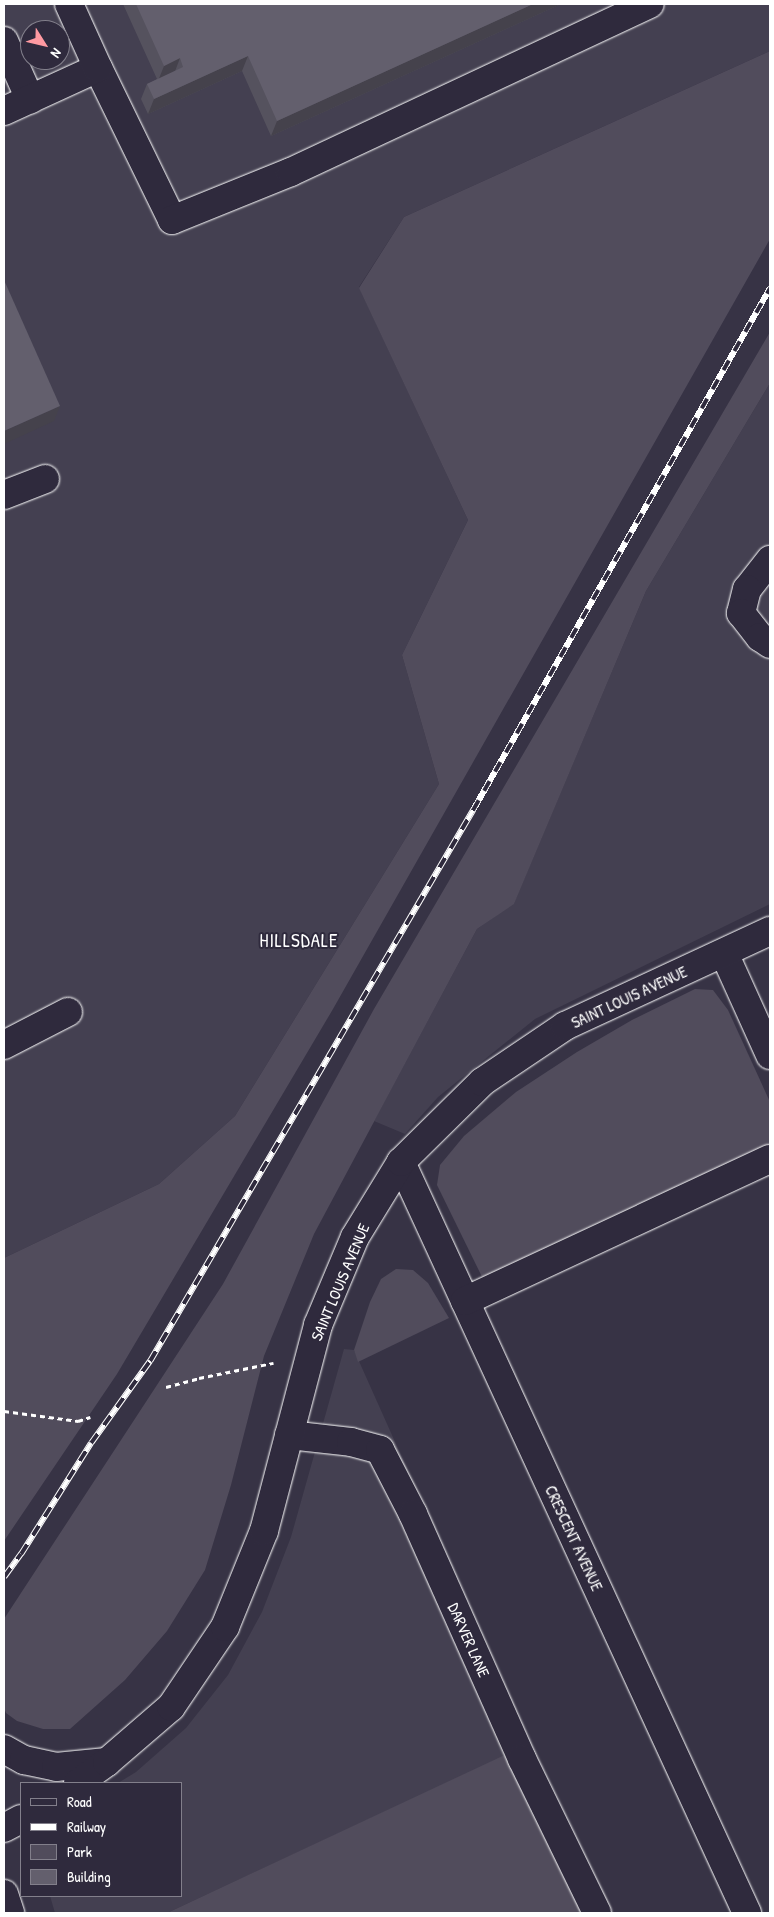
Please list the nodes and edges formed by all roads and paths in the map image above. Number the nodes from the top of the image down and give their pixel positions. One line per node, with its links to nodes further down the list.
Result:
1 (69, 4): 4 (street)
2 (650, 4): 4 (street)
3 (4, 42): 5 (street)
4 (98, 68): 5 (street)
5 (30, 100): 6 (street)
6 (4, 111)
7 (45, 479): 8 (street)
8 (4, 495)
9 (770, 560): 10 (street)
10 (770, 644)
11 (770, 932): 12 (street, SAINT LOUIS AVENUE)
12 (724, 953): 15 (street); 17 (street, SAINT LOUIS AVENUE)
13 (68, 1012): 14 (street)
14 (4, 1045)
15 (770, 1055)
16 (770, 1159): 18 (street)
17 (401, 1162): 18 (street, CRESCENT AVENUE); 23 (street, SAINT LOUIS AVENUE)
18 (465, 1301): 32 (street, CRESCENT AVENUE)
19 (273, 1363): 20 (path)
20 (166, 1387)
21 (4, 1410): 22 (path)
22 (90, 1417)
23 (289, 1435): 25 (street, SAINT LOUIS AVENUE); 31 (street, DARVER LANE)
24 (4, 1750): 25 (street)
25 (107, 1762): 26 (street, SAINT LOUIS AVENUE)
26 (79, 1782)
27 (20, 1820): 28 (street)
28 (4, 1828)
29 (4, 1894): 30 (street)
30 (10, 1913)
31 (598, 1913)
32 (747, 1913)

